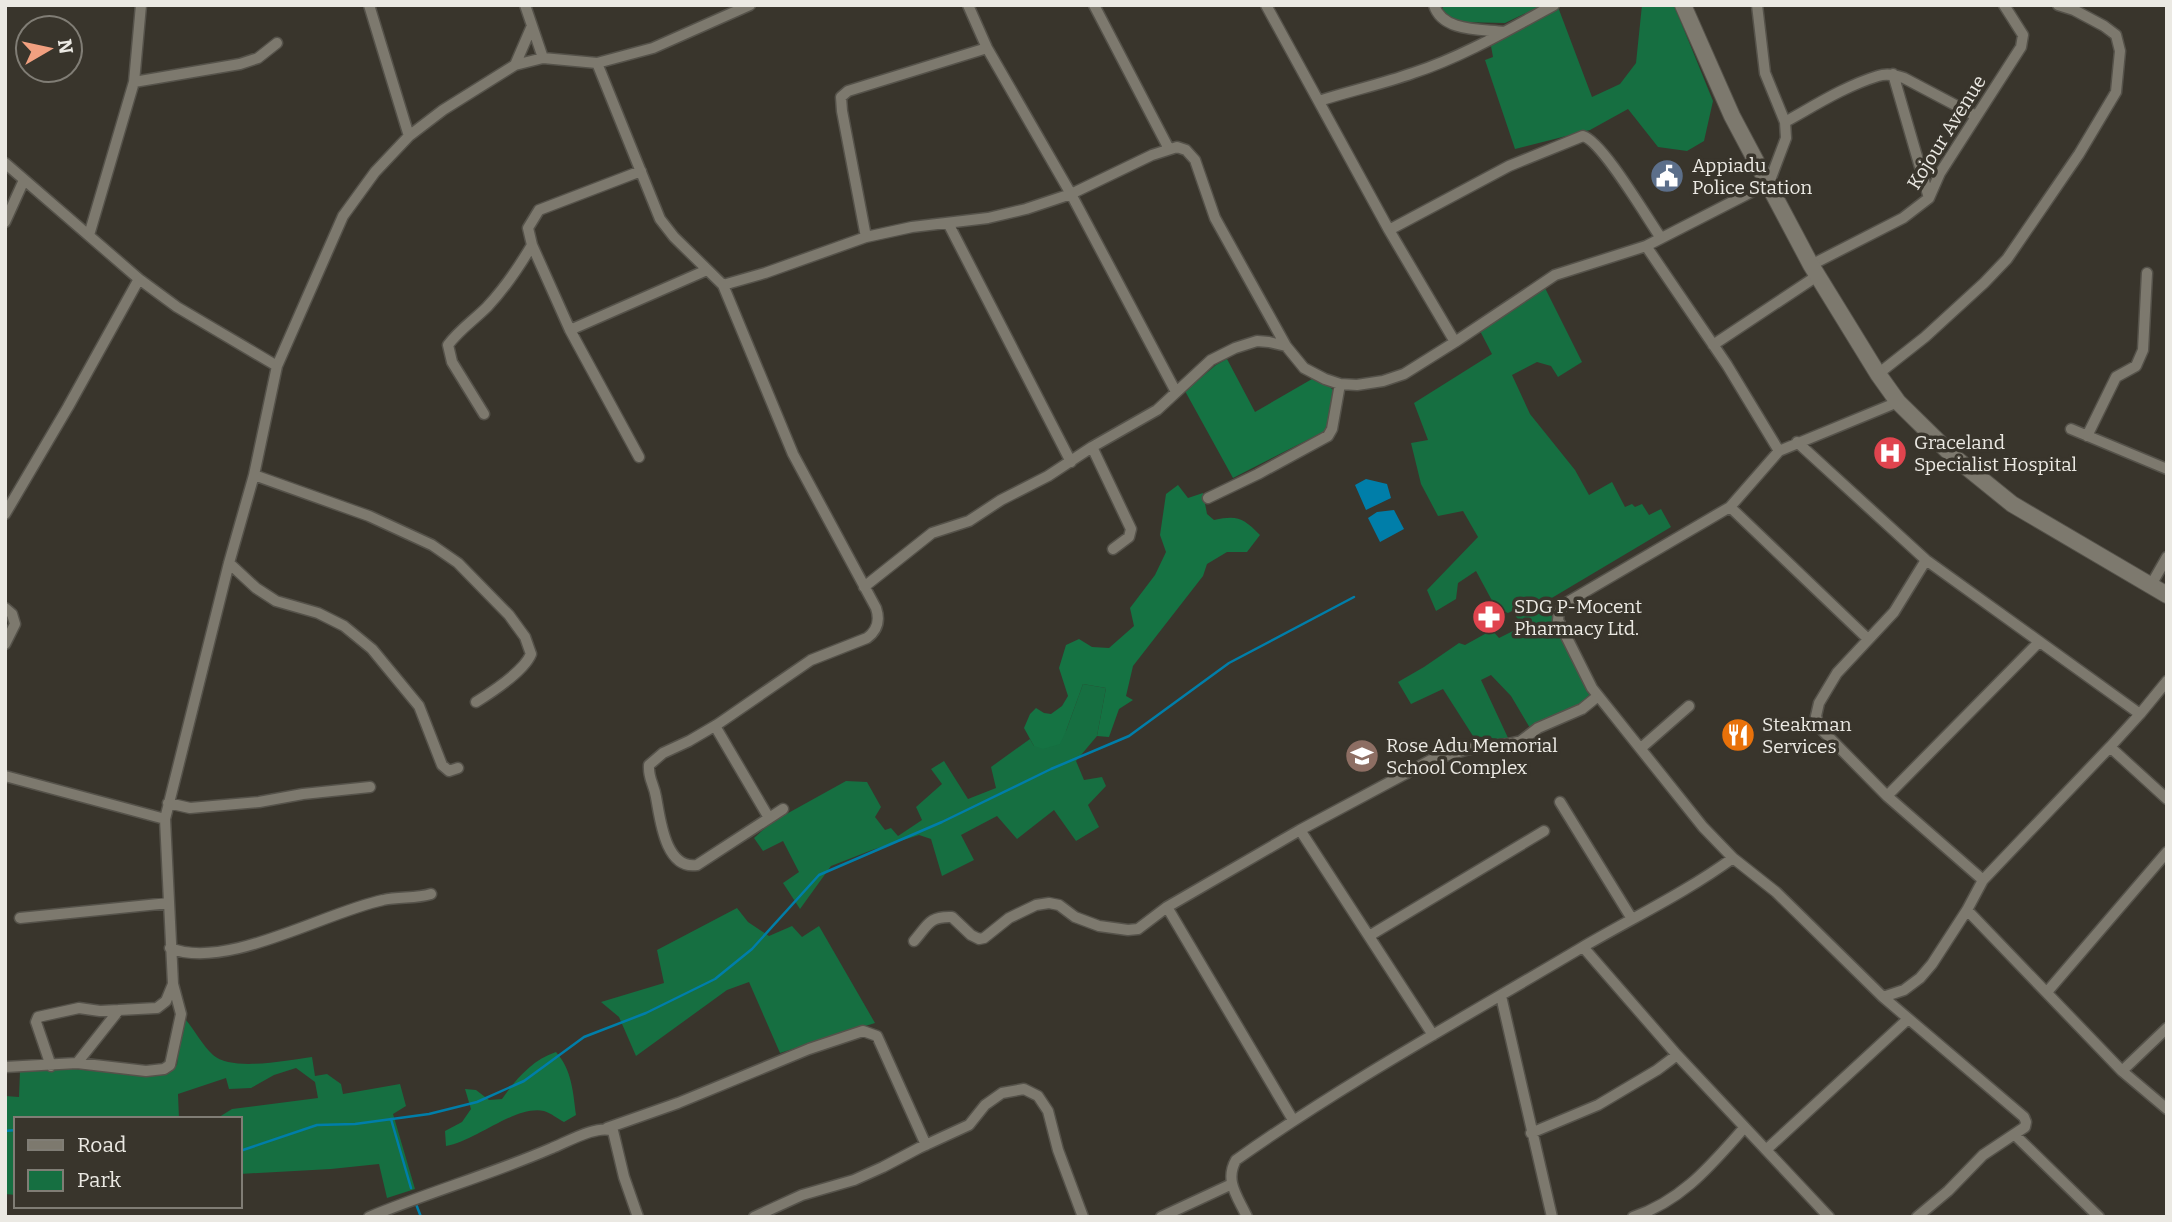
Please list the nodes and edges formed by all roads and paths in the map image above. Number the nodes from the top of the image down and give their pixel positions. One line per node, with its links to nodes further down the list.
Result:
1 (141, 5): 23 (street)
2 (369, 5): 27 (street)
3 (525, 5): 15 (street)
4 (968, 5): 18 (street)
5 (1094, 5): 28 (street)
6 (1266, 5): 24 (street)
7 (1434, 5): 16 (street)
8 (1554, 5): 16 (street)
9 (1683, 5): 32 (street)
10 (1757, 5): 26 (street)
11 (2004, 5): 25 (street, Kojour Avenue)
12 (2058, 5): 14 (street)
13 (745, 6): 20 (street)
14 (2074, 7): 53 (street)
15 (531, 28): 19 (street); 21 (street)
16 (1506, 32): 24 (street)
17 (277, 43): 23 (street)
18 (986, 48): 33 (street); 39 (street)
19 (543, 58): 20 (street); 21 (street)
20 (597, 63): 30 (street)
21 (515, 65): 27 (street)
22 (1893, 74): 25 (street); 26 (street); 34 (street)
23 (134, 82): 38 (street)
24 (1319, 101): 37 (street)
25 (1976, 116): 34 (street, Kojour Avenue)
26 (1785, 122): 32 (street)
27 (410, 136): 52 (street)
28 (1169, 149): 33 (street); 51 (street)
29 (5, 163): 31 (street)
30 (641, 171): 41 (street); 43 (street)
31 (24, 180): 35 (street); 38 (street)
32 (1769, 183): 40 (street); 44 (street)
33 (1071, 194): 36 (street); 55 (street)
34 (1929, 198): 44 (street, Kojour Avenue)
35 (5, 222)
36 (948, 223): 39 (street); 64 (street)
37 (1389, 230): 40 (street); 49 (street)
38 (89, 235): 46 (street)
39 (866, 237): 47 (street)
40 (1661, 238): 42 (street)
41 (533, 245): 48 (street); 57 (street)
42 (1646, 246): 49 (street); 50 (street)
43 (707, 270): 47 (street); 48 (street)
44 (1814, 270): 50 (street, Kojour Avenue); 53 (street)
45 (2147, 273): 59 (street)
46 (139, 279): 52 (street); 69 (street)
47 (723, 285): 75 (street)
48 (570, 330): 63 (street)
49 (1455, 342): 54 (street)
50 (1713, 345): 62 (street)
51 (1286, 346): 54 (street); 55 (street)
52 (276, 366): 66 (street)
53 (1878, 374): 56 (street)
54 (1340, 384): 67 (street)
55 (1176, 392): 61 (street)
56 (1898, 402): 60 (street); 74 (street)
57 (484, 414)
58 (2071, 429): 59 (street)
59 (2087, 436): 65 (street)
60 (1797, 442): 62 (street); 72 (street)
61 (1093, 447): 64 (street); 70 (street)
62 (1779, 451): 68 (street)
63 (639, 457)
64 (1071, 462): 75 (street)
65 (2167, 469)
66 (254, 475): 73 (street); 83 (street)
67 (1208, 498)
68 (1730, 507): 78 (street); 82 (street)
69 (5, 514)
70 (1113, 549)
71 (2167, 557): 74 (street)
72 (1926, 560): 78 (street); 79 (street)
73 (229, 563): 89 (street); 95 (street)
74 (2151, 585): 76 (street)
75 (864, 587): 86 (street)
76 (2167, 595)
77 (5, 608): 80 (street)
78 (1868, 639): 92 (street)
79 (2039, 642): 85 (street); 92 (street)
80 (5, 643)
81 (2167, 681): 85 (street)
82 (1598, 696): 88 (street); 99 (street)
83 (476, 702)
84 (1689, 706): 88 (street)
85 (2140, 714): 87 (street)
86 (715, 726): 97 (street); 97 (street)
87 (2110, 747): 93 (street); 103 (street)
88 (1641, 748): 102 (street)
89 (458, 768)
90 (5, 776): 98 (street)
91 (370, 787): 95 (street)
92 (1887, 796): 103 (street)
93 (2167, 799)
94 (1560, 802): 109 (street)
95 (168, 803): 98 (street)
96 (783, 809): 97 (street)
97 (769, 818)
98 (165, 819): 105 (street)
99 (1300, 830): 106 (street); 110 (street)
100 (1544, 831): 110 (street)
101 (2167, 852): 115 (street)
102 (1732, 858): 109 (street); 117 (street)
103 (1983, 880): 107 (street)
104 (431, 894): 113 (street)
105 (169, 903): 108 (street); 113 (street)
106 (1167, 907): 111 (street); 128 (street)
107 (1967, 910): 115 (street); 117 (street)
108 (20, 918)
109 (1632, 919): 112 (street)
110 (1369, 936): 121 (street)
111 (914, 941)
112 (1583, 947): 116 (street); 122 (street)
113 (170, 948): 114 (street)
114 (173, 984): 118 (street); 123 (street)
115 (2047, 992): 126 (street)
116 (1501, 996): 121 (street); 131 (street)
117 (1883, 997): 119 (street)
118 (119, 1010): 123 (street); 124 (street)
119 (1908, 1019): 132 (street); 134 (street)
120 (2167, 1028): 126 (street)
121 (1433, 1035): 128 (street)
122 (1677, 1055): 130 (street); 131 (street)
123 (77, 1063): 124 (street)
124 (51, 1066): 125 (street)
125 (5, 1067)
126 (2122, 1071): 127 (street)
127 (2167, 1109)
128 (1293, 1120): 135 (street)
129 (607, 1128): 133 (street); 138 (street); 139 (street)
130 (1744, 1128): 134 (street); 137 (street)
131 (1531, 1133): 144 (street)
132 (2015, 1135): 146 (street); 147 (street)
133 (926, 1144): 136 (street); 141 (street)
134 (1767, 1149): 145 (street)
135 (1232, 1184): 142 (street); 143 (street)
136 (773, 1213): 140 (street)
137 (1638, 1216)
138 (369, 1217)
139 (638, 1217)
140 (754, 1217)
141 (1083, 1217)
142 (1161, 1217)
143 (1247, 1217)
144 (1552, 1217)
145 (1829, 1217)
146 (1917, 1217)
147 (2099, 1217)

